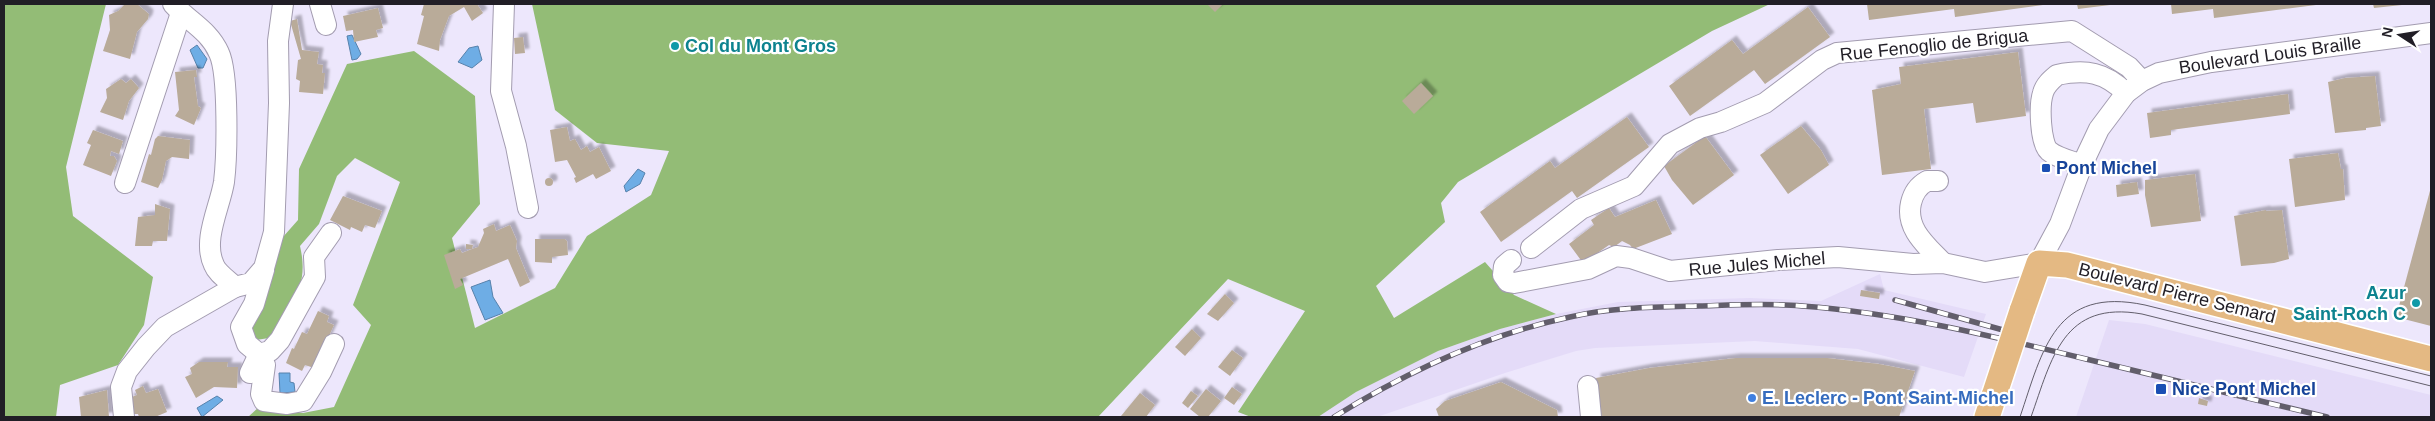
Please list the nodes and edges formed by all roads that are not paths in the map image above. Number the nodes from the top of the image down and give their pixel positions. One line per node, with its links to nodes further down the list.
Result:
1 (284, 4): 18 (street)
2 (320, 4): 5 (street)
3 (504, 4): 12 (street)
4 (177, 9): 11 (street); 19 (street)
5 (326, 25)
6 (2431, 33): 7 (street, Boulevard Louis Braille)
7 (2142, 81): 8 (street, Boulevard Louis Braille); 14 (street, Rue Fenoglio de Brigua)
8 (2126, 93): 9 (street, Boulevard Louis Braille); 9 (street)
9 (2082, 165): 17 (street, Boulevard Louis Braille)
10 (1938, 181): 16 (street)
11 (125, 183)
12 (528, 208)
13 (331, 233): 21 (street)
14 (1531, 248)
15 (1511, 260): 16 (street, Rue Jules Michel)
16 (1943, 263): 17 (street, Rue Jules Michel)
17 (2039, 263): 22 (main road, Boulevard Pierre Semard); 27 (main road, bridge)
18 (264, 268): 19 (street); 21 (street)
19 (235, 287): 25 (street)
20 (334, 344): 21 (street)
21 (259, 354): 23 (street)
22 (2431, 359)
23 (250, 373)
24 (1588, 386): 26 (street)
25 (124, 417)
26 (1591, 417)
27 (1987, 417)

